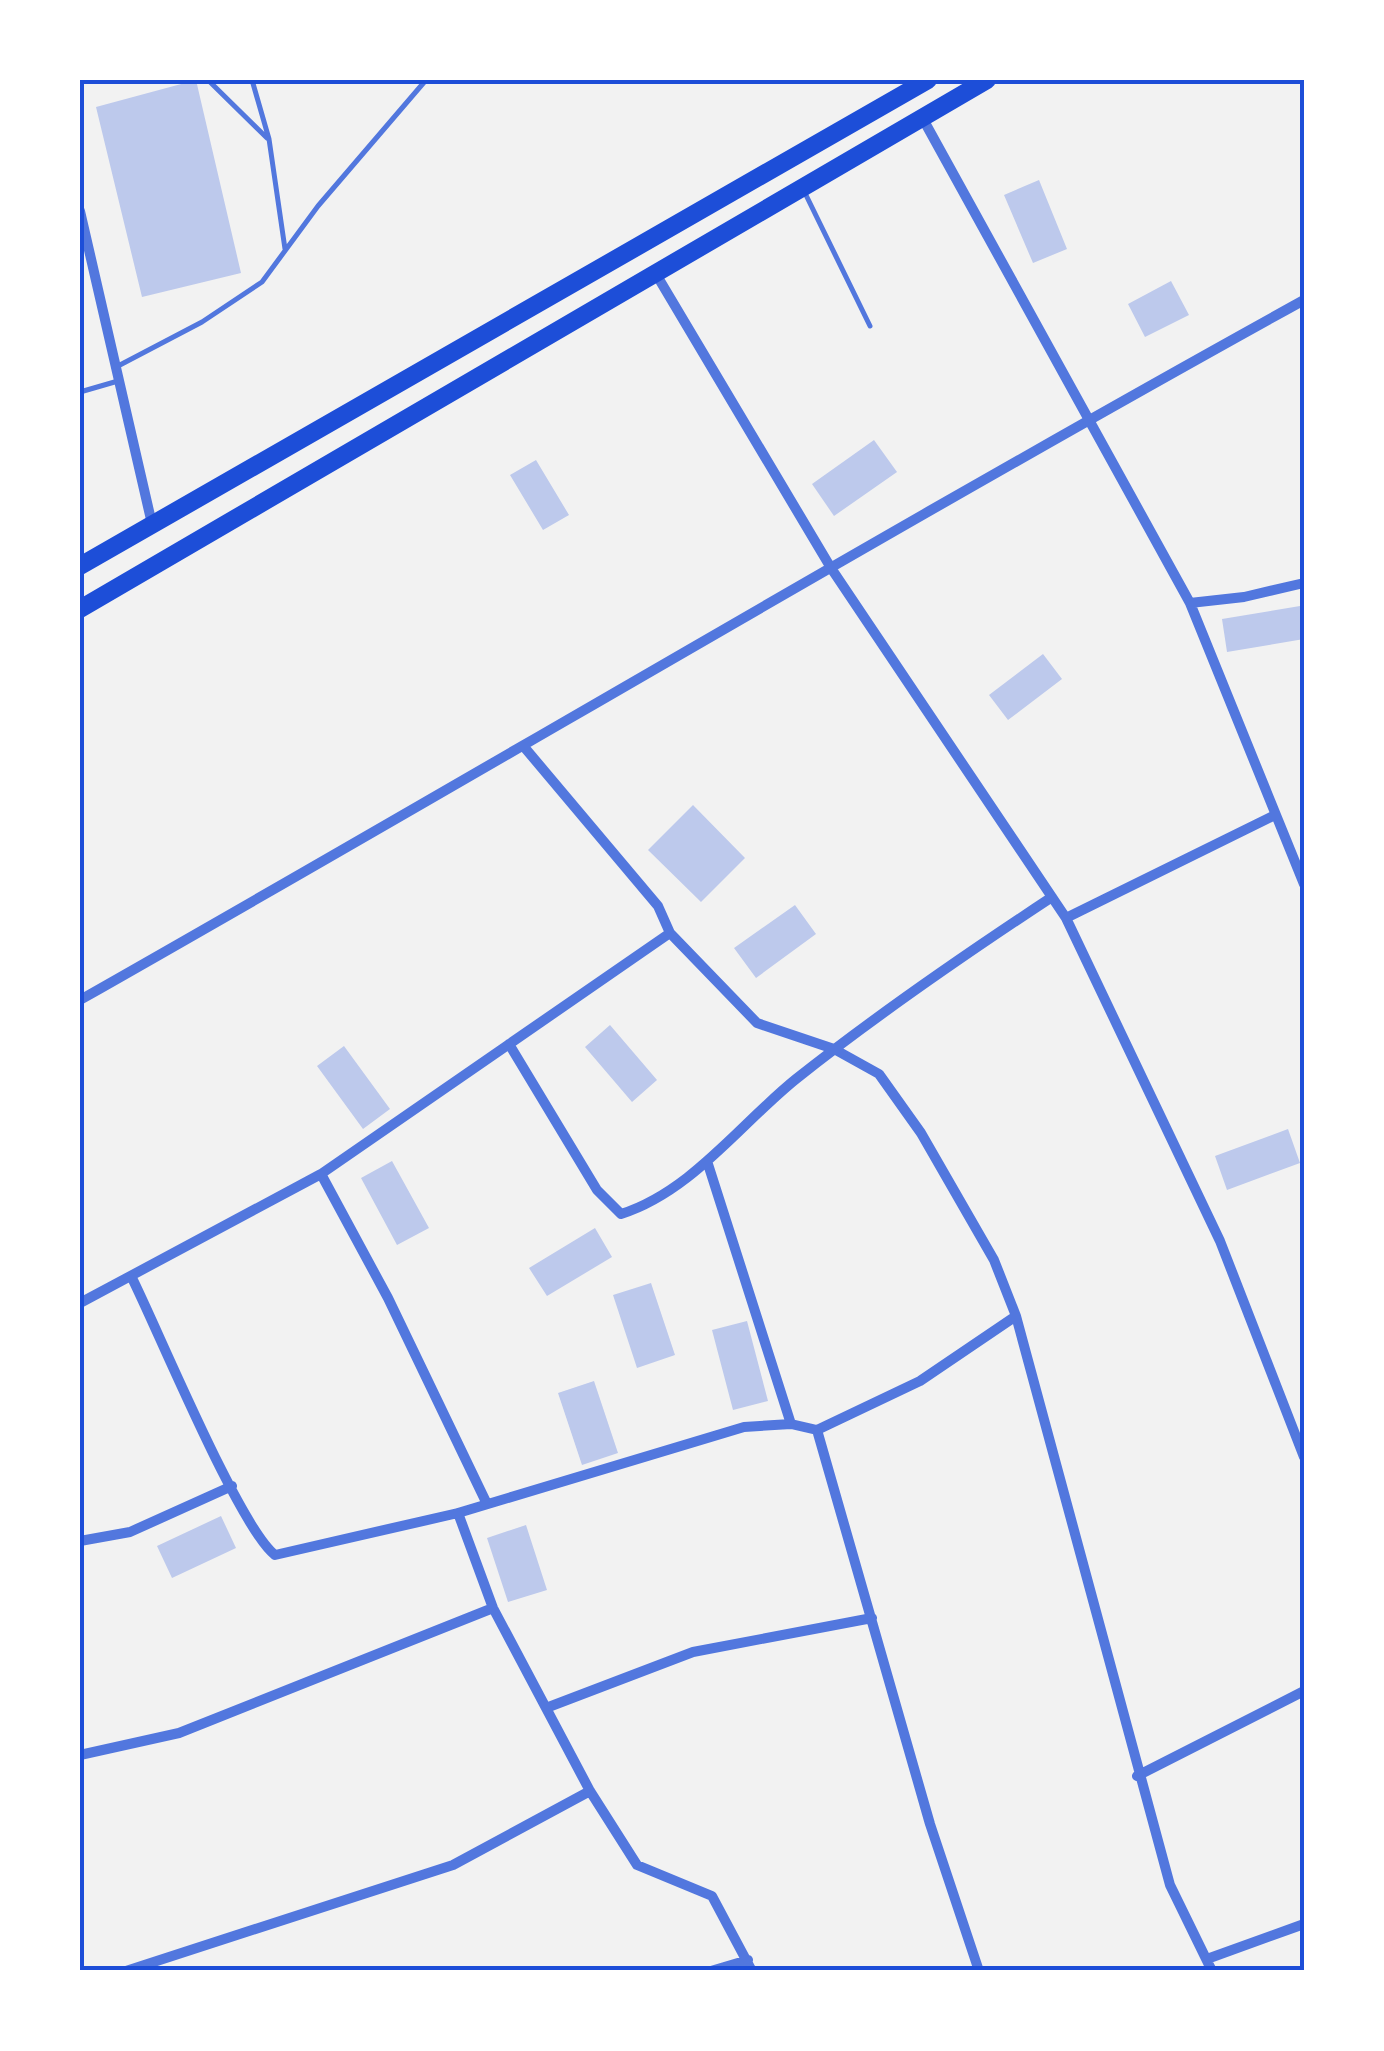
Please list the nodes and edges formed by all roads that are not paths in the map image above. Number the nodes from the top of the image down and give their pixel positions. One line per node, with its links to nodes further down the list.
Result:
1 (208, 80): 7 (lane)
2 (252, 80): 7 (lane)
3 (426, 80): 10 (lane)
4 (928, 80): 18 (highway)
5 (988, 80): 6 (highway)
6 (922, 119): 8 (highway); 17 (street)
7 (269, 140): 10 (lane)
8 (803, 188): 11 (highway); 13 (lane)
9 (80, 211): 14 (street)
10 (286, 252): 14 (lane)
11 (656, 274): 20 (street); 23 (highway)
12 (1304, 300): 17 (street)
13 (870, 326)
14 (118, 367): 15 (street)
15 (121, 380): 16 (lane); 18 (street)
16 (80, 392)
17 (1090, 418): 20 (street); 22 (street)
18 (152, 524): 19 (highway)
19 (80, 566)
20 (830, 568): 24 (street); 27 (street)
21 (1304, 583): 22 (street)
22 (1190, 603): 25 (street)
23 (80, 609)
24 (525, 748): 29 (street); 30 (street)
25 (1276, 815): 26 (street); 28 (street)
26 (1304, 884)
27 (1052, 896): 28 (street); 32 (street)
28 (1066, 918): 40 (street)
29 (670, 933): 31 (street); 32 (street)
30 (80, 1000)
31 (509, 1044): 33 (street); 34 (street)
32 (834, 1049): 33 (street); 37 (street)
33 (706, 1161): 38 (street)
34 (320, 1174): 35 (street); 42 (street)
35 (132, 1278): 36 (street); 41 (street)
36 (80, 1303)
37 (1016, 1316): 39 (street); 50 (street)
38 (791, 1424): 39 (street); 42 (street)
39 (817, 1430): 46 (street)
40 (1303, 1453)
41 (232, 1486): 43 (street); 44 (street)
42 (487, 1504): 43 (street)
43 (458, 1513): 45 (street)
44 (80, 1542)
45 (493, 1608): 48 (street); 49 (street)
46 (872, 1618): 48 (street); 57 (street)
47 (1304, 1691): 50 (street)
48 (546, 1708): 51 (street)
49 (80, 1755)
50 (1137, 1776): 53 (street)
51 (590, 1792): 54 (street); 55 (street)
52 (1304, 1924): 53 (street)
53 (1207, 1959): 58 (street)
54 (750, 1966): 56 (street)
55 (126, 1971)
56 (712, 1971)
57 (979, 1971)
58 (1212, 1971)

